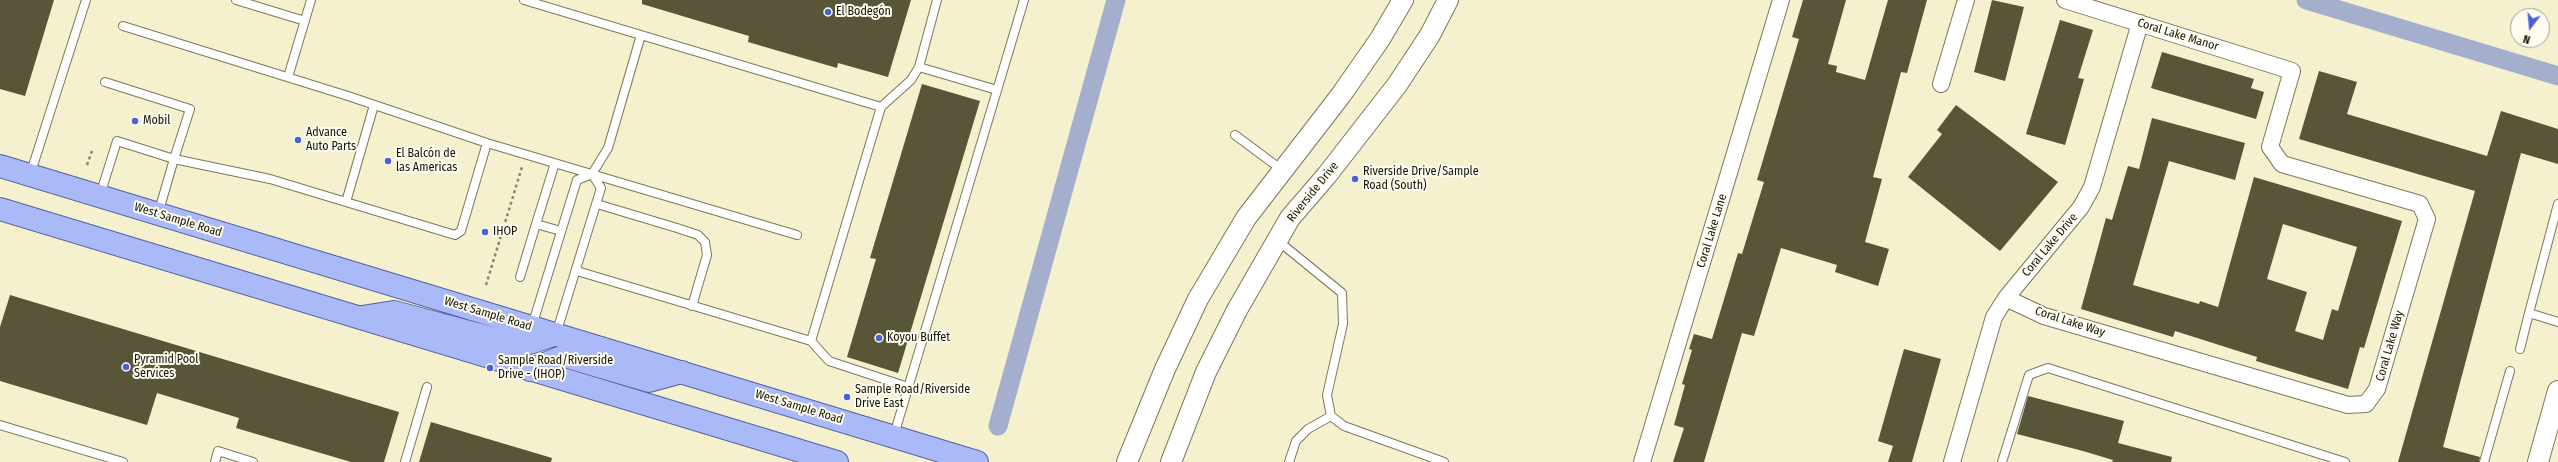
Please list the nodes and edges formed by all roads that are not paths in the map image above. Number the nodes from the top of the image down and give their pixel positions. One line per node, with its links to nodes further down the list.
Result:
1 (86, 0): 31 (lane)
2 (236, 0): 12 (lane)
3 (311, 0): 12 (lane)
4 (524, 0): 15 (lane)
5 (937, 0): 16 (lane)
6 (1024, 0): 21 (lane)
7 (1403, 0): 29 (street)
8 (1448, 0): 41 (street, Riverside Drive)
9 (1781, 0): 72 (street, Coral Lake Lane)
10 (1966, 0): 20 (street)
11 (2065, 0): 13 (street, Coral Lake Manor)
12 (305, 21): 18 (lane)
13 (2140, 23): 17 (street, Coral Lake Manor); 44 (street, Coral Lake Drive)
14 (123, 26): 18 (lane)
15 (641, 35): 23 (lane); 30 (lane)
16 (919, 67): 21 (lane); 23 (lane)
17 (2292, 71): 44 (street, Coral Lake Way)
18 (288, 78): 22 (lane)
19 (105, 82): 26 (lane)
20 (1942, 84)
21 (997, 90): 57 (lane)
22 (374, 105): 25 (lane); 33 (lane)
23 (882, 107): 51 (lane)
24 (1235, 135): 29 (lane)
25 (487, 143): 27 (lane); 33 (lane)
26 (174, 159): 32 (lane); 33 (lane); 37 (lane)
27 (555, 163): 30 (lane); 38 (lane)
28 (0, 166): 31 (main road, West Sample Road)
29 (1282, 170): 68 (street)
30 (592, 174): 34 (lane); 39 (lane); 40 (lane)
31 (30, 176): 32 (main road, West Sample Road)
32 (100, 196): 37 (main road, West Sample Road)
33 (346, 202)
34 (597, 204): 42 (lane); 45 (lane)
35 (2558, 204): 46 (lane)
36 (0, 209): 47 (main road)
37 (158, 215): 49 (main road, West Sample Road)
38 (536, 224): 39 (lane); 43 (lane)
39 (561, 232): 49 (lane)
40 (797, 236)
41 (1277, 240): 59 (lane); 69 (street, Riverside Drive)
42 (576, 271): 45 (lane); 50 (lane)
43 (520, 276)
44 (2006, 298): 73 (street, Coral Lake Drive)
45 (692, 306): 51 (lane)
46 (2530, 313): 48 (lane); 52 (lane)
47 (357, 317): 50 (main road); 53 (main road)
48 (2558, 322)
49 (532, 327): 50 (main road, West Sample Road)
50 (556, 334): 55 (main road, West Sample Road)
51 (811, 341): 57 (lane)
52 (2520, 349)
53 (530, 370): 55 (main road); 66 (main road)
54 (2510, 371): 76 (lane)
55 (682, 372): 61 (main road, West Sample Road)
56 (427, 387): 65 (lane)
57 (908, 387): 61 (lane)
58 (2557, 399): 77 (street)
59 (1331, 416): 70 (lane); 71 (lane)
60 (0, 425): 62 (lane)
61 (894, 436): 67 (main road, West Sample Road)
62 (123, 462)
63 (215, 462): 64 (lane)
64 (253, 462)
65 (405, 462)
66 (837, 462)
67 (977, 462)
68 (1127, 462)
69 (1170, 462)
70 (1289, 462)
71 (1444, 462)
72 (1642, 462)
73 (1952, 462)
74 (2002, 462): 75 (lane)
75 (2345, 462)
76 (2484, 462)
77 (2538, 462)

